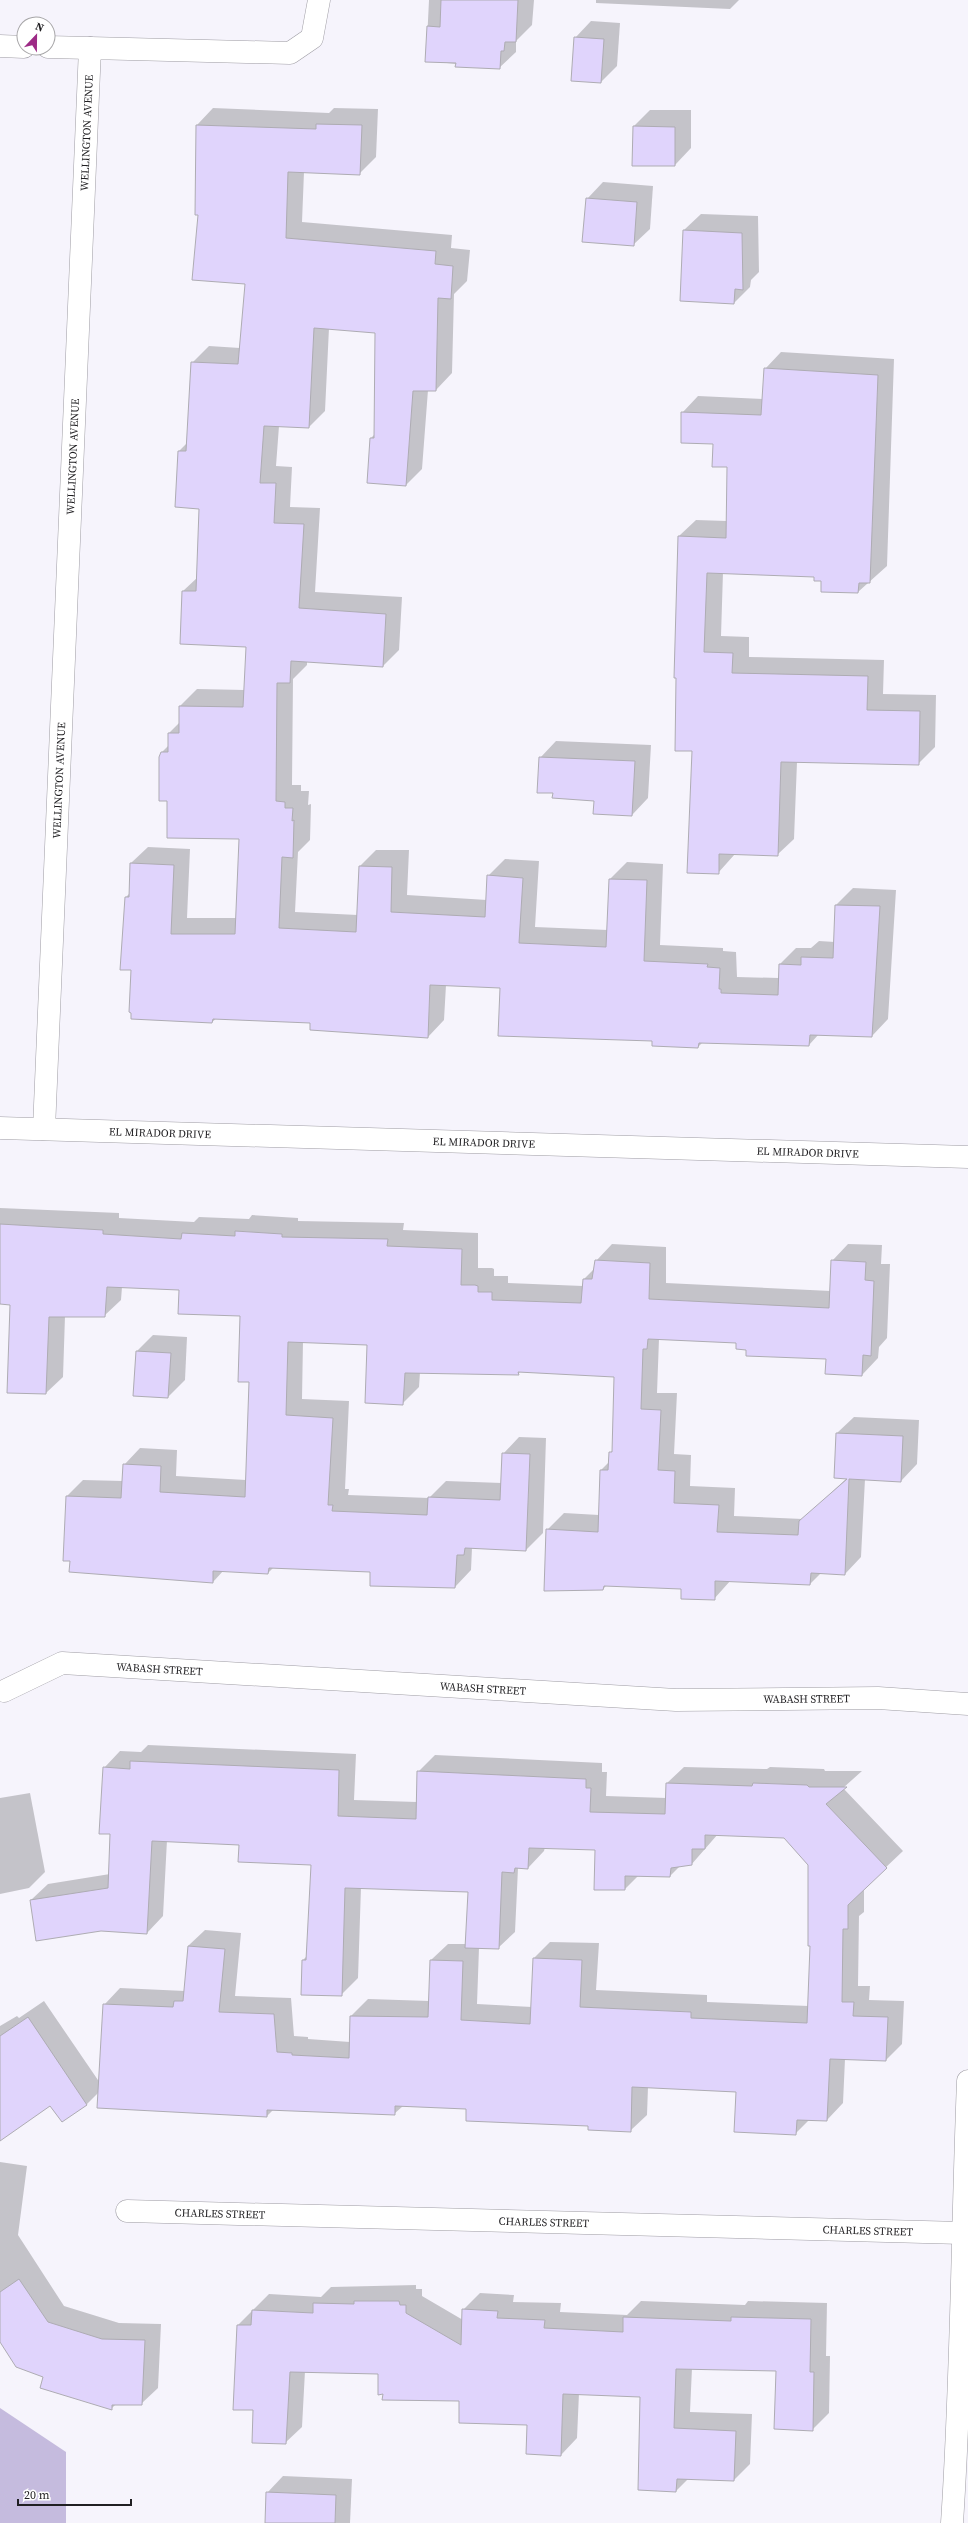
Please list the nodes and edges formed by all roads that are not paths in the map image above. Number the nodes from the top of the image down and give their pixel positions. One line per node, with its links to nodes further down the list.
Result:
1 (318, 0): 5 (street)
2 (0, 46): 3 (street)
3 (16, 47)
4 (56, 47): 5 (street)
5 (90, 48): 7 (street, WELLINGTON AVENUE)
6 (0, 1128): 7 (street, EL MIRADOR DRIVE)
7 (44, 1129): 8 (street, EL MIRADOR DRIVE)
8 (968, 1157)
9 (4, 1691): 10 (street, WABASH STREET)
10 (968, 1704)
11 (968, 2081): 13 (street)
12 (126, 2211): 13 (street, CHARLES STREET)
13 (962, 2233): 14 (street)
14 (964, 2412): 15 (street)
15 (952, 2523)

